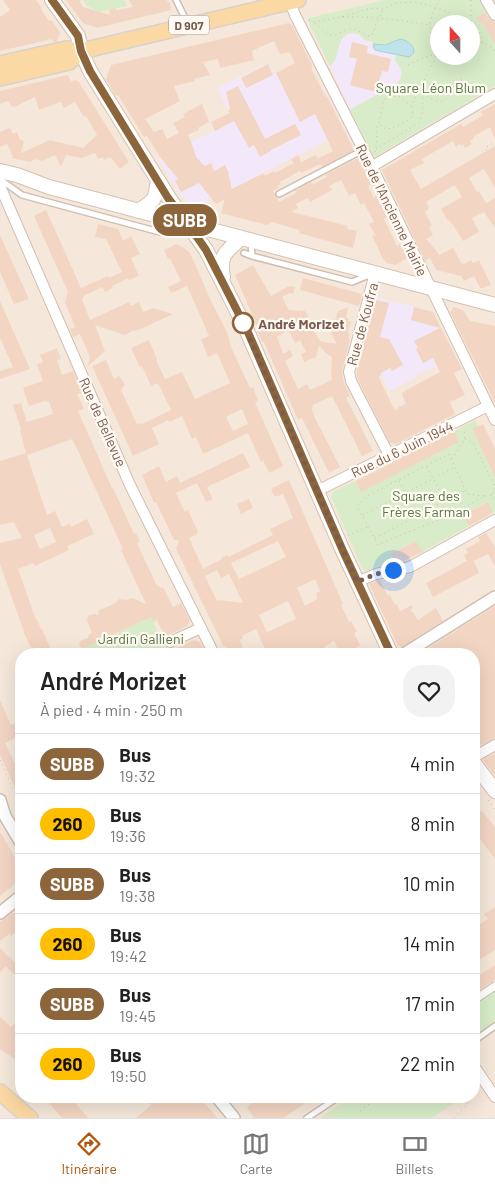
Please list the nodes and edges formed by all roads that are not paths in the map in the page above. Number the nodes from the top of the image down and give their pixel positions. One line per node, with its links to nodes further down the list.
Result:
1 (52, 0): 7 (main road)
2 (176, 0): 6 (lane)
3 (486, 0): 5 (street)
4 (292, 1): 6 (main road, D 907); 11 (street, Rue de l'Ancienne Mairie)
5 (495, 15)
6 (189, 25): 7 (main road, D 907)
7 (81, 51): 8 (main road, D 907); 9 (main road, D 907); 14 (main road)
8 (0, 64)
9 (0, 78)
10 (495, 94): 12 (street)
11 (363, 150): 12 (street, Rue de l'Ancienne Mairie); 15 (lane)
12 (372, 167): 25 (street, Rue de l'Ancienne Mairie)
13 (0, 179): 16 (main road); 18 (lane); 34 (street, Rue de Bellevue)
14 (158, 180): 16 (main road); 17 (main road)
15 (279, 194)
16 (144, 212): 17 (main road); 18 (lane)
17 (188, 224): 20 (main road); 24 (main road)
18 (139, 226): 19 (lane)
19 (167, 234)
20 (246, 239): 22 (lane); 23 (main road); 24 (main road)
21 (244, 254): 22 (lane)
22 (252, 256): 23 (lane)
23 (375, 273): 25 (main road); 29 (street, Rue de Koufra)
24 (224, 285): 30 (main road)
25 (430, 288): 26 (main road); 27 (street, Rue de l'Ancienne Mairie)
26 (495, 305)
27 (488, 406): 28 (street, Rue de l'Ancienne Mairie); 29 (street, Rue du 6 Juin 1944)
28 (495, 420)
29 (389, 456): 30 (street, Rue du 6 Juin 1944)
30 (317, 491): 32 (main road)
31 (495, 520): 32 (street)
32 (357, 582): 37 (main road)
33 (495, 597): 38 (street)
34 (201, 628): 35 (street); 36 (street, Rue de Bellevue)
35 (170, 642)
36 (211, 648)
37 (387, 648)
38 (414, 648)
39 (495, 745): 40 (street)
40 (480, 754)
41 (480, 772): 42 (main road)
42 (495, 791)
43 (0, 800): 44 (street)
44 (15, 833)
45 (15, 901): 46 (street)
46 (0, 913)
47 (495, 986): 48 (street)
48 (480, 996)
49 (495, 1026): 50 (lane)
50 (480, 1037)
51 (480, 1074): 53 (street)
52 (0, 1092): 58 (main road)
53 (494, 1093)
54 (0, 1103): 57 (main road)
55 (222, 1103): 59 (street)
56 (330, 1103): 60 (lane)
57 (18, 1118)
58 (30, 1118)
59 (234, 1118)
60 (307, 1118)

